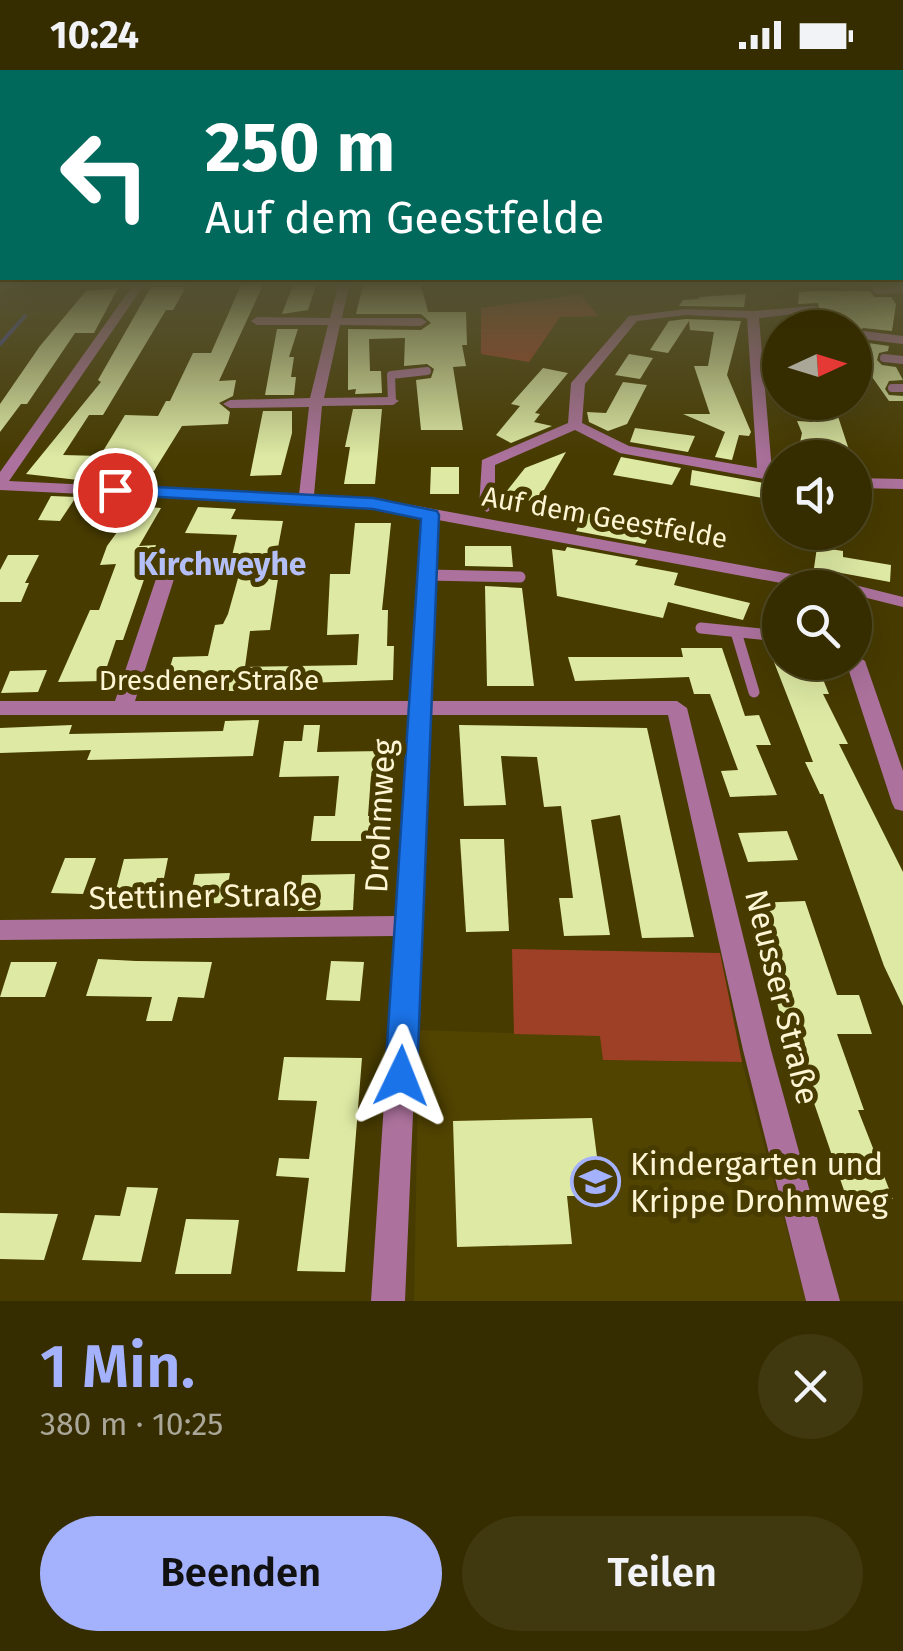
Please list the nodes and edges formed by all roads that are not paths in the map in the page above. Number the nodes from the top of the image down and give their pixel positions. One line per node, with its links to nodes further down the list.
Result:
1 (99, 342): 17 (street)
2 (329, 342): 11 (street)
3 (612, 342): 13 (street)
4 (756, 342): 14 (street)
5 (884, 358): 6 (lane)
6 (903, 360)
7 (427, 371): 10 (lane)
8 (892, 388): 9 (lane)
9 (903, 388)
10 (392, 401): 11 (street)
11 (316, 402): 12 (street); 19 (street)
12 (230, 404)
13 (575, 425): 15 (street); 20 (street)
14 (768, 440)
15 (762, 474)
16 (872, 483): 18 (street)
17 (0, 484): 19 (street, Auf dem Geestfelde)
18 (903, 484)
19 (306, 499): 21 (street, Auf dem Geestfelde)
20 (488, 506)
21 (430, 515): 22 (street, Auf dem Geestfelde); 23 (street, Drohmweg)
22 (762, 574)
23 (426, 575): 25 (lane); 33 (street, Drohmweg)
24 (166, 578): 35 (street)
25 (520, 578)
26 (872, 594): 27 (street)
27 (903, 602)
28 (701, 628): 29 (lane)
29 (736, 632): 30 (lane); 32 (lane)
30 (762, 634)
31 (861, 680): 37 (street)
32 (754, 692)
33 (418, 706): 35 (street, Dresdener Straße); 36 (street, Dresdener Straße); 38 (street, Drohmweg)
34 (0, 708): 35 (street, Dresdener Straße)
35 (123, 708)
36 (677, 708): 41 (street, Neusser Straße)
37 (903, 803)
38 (406, 926): 39 (street, Stettiner Straße); 40 (street, Drohmweg)
39 (0, 930)
40 (388, 1301)
41 (823, 1301)

